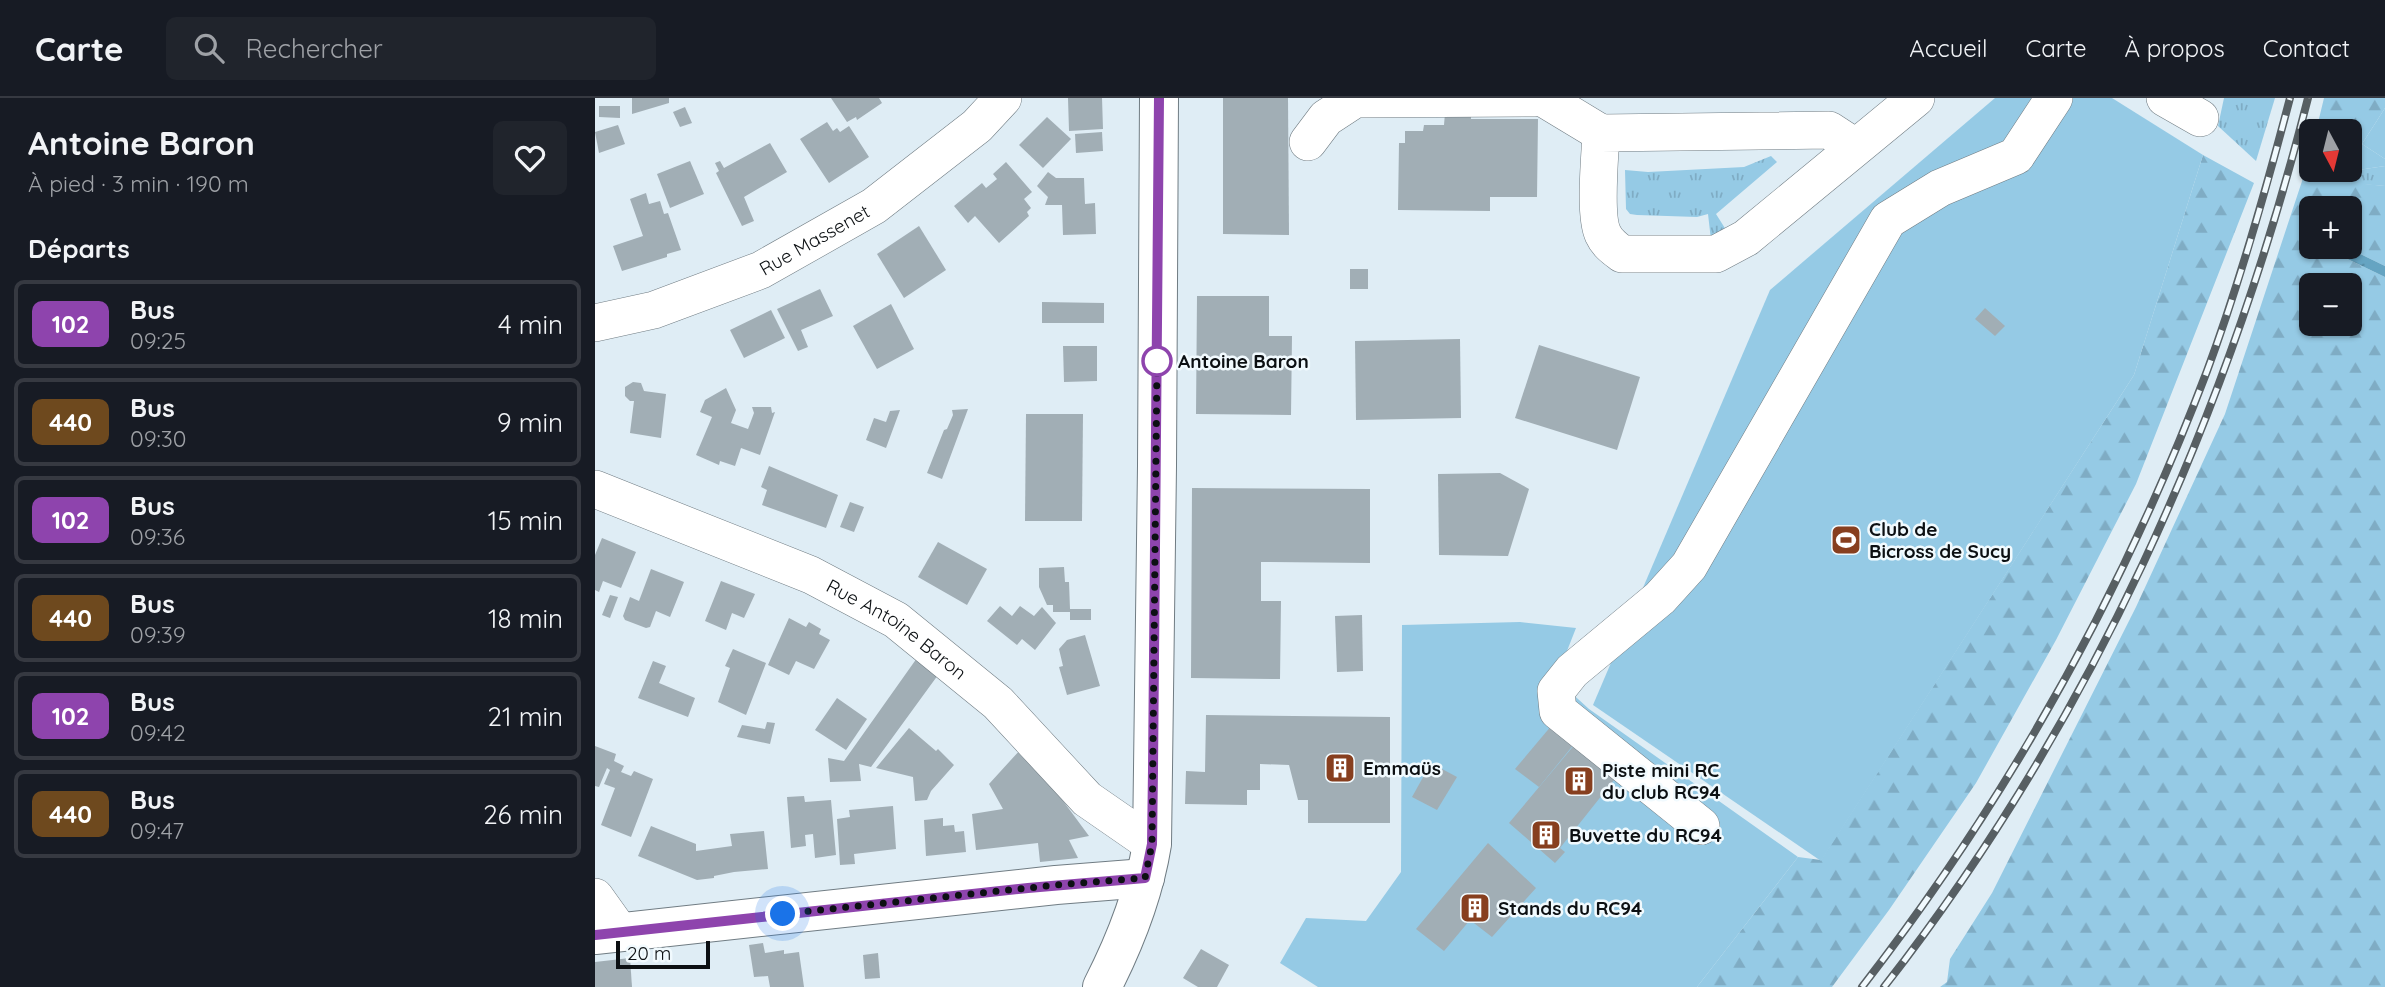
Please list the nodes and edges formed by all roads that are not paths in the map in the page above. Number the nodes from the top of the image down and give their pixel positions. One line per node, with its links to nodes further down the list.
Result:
1 (1003, 98): 12 (street, Rue Massenet)
2 (1159, 98): 15 (main road)
3 (1535, 98): 10 (street)
4 (1543, 98): 9 (street)
5 (1916, 98): 11 (street)
6 (2054, 98): 14 (street)
7 (2165, 98): 8 (street)
8 (2200, 118)
9 (1601, 133): 11 (street); 11 (street)
10 (1308, 142)
11 (1855, 147)
12 (595, 323)
13 (595, 489): 15 (street, Rue Antoine Baron)
14 (1701, 826)
15 (1149, 861): 17 (main road); 18 (main road)
16 (595, 897): 17 (street)
17 (607, 934)
18 (1102, 987)

